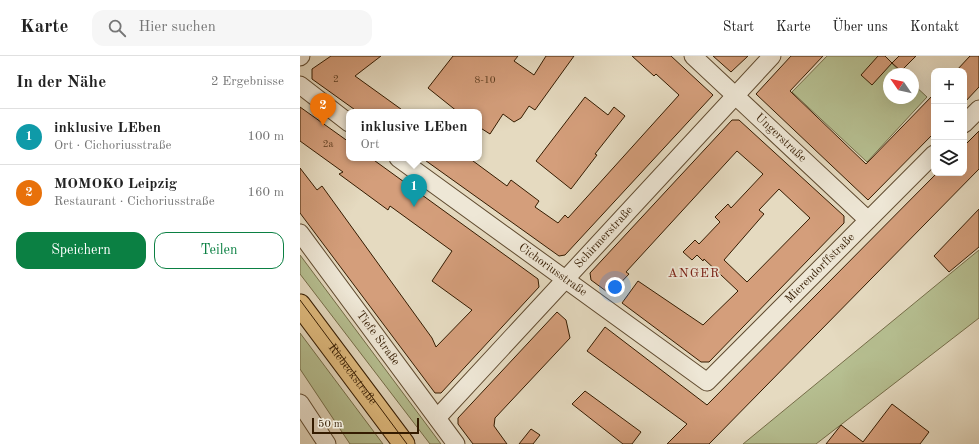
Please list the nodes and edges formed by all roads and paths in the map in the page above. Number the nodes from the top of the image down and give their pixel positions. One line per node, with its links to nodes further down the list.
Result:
1 (693, 56): 4 (street, Ungerstraße)
2 (772, 56): 4 (street, Schirmerstraße)
3 (300, 85): 6 (street)
4 (735, 96): 10 (street, Ungerstraße); 12 (street, Schirmerstraße)
5 (979, 109): 7 (street)
6 (346, 121)
7 (967, 121)
8 (931, 157): 10 (street, Mierendorffstraße)
9 (402, 161): 12 (street, Cichoriusstraße)
10 (868, 220): 14 (street, Mierendorffstraße)
11 (300, 233): 16 (street, Tiefe Straße)
12 (565, 280): 14 (street, Cichoriusstraße); 16 (street, Schirmerstraße)
13 (300, 305): 18 (main road, Riebeckstraße)
14 (707, 382)
15 (300, 402): 17 (street)
16 (436, 418): 19 (street, Tiefe Straße)
17 (327, 444)
18 (404, 444)
19 (456, 444)

